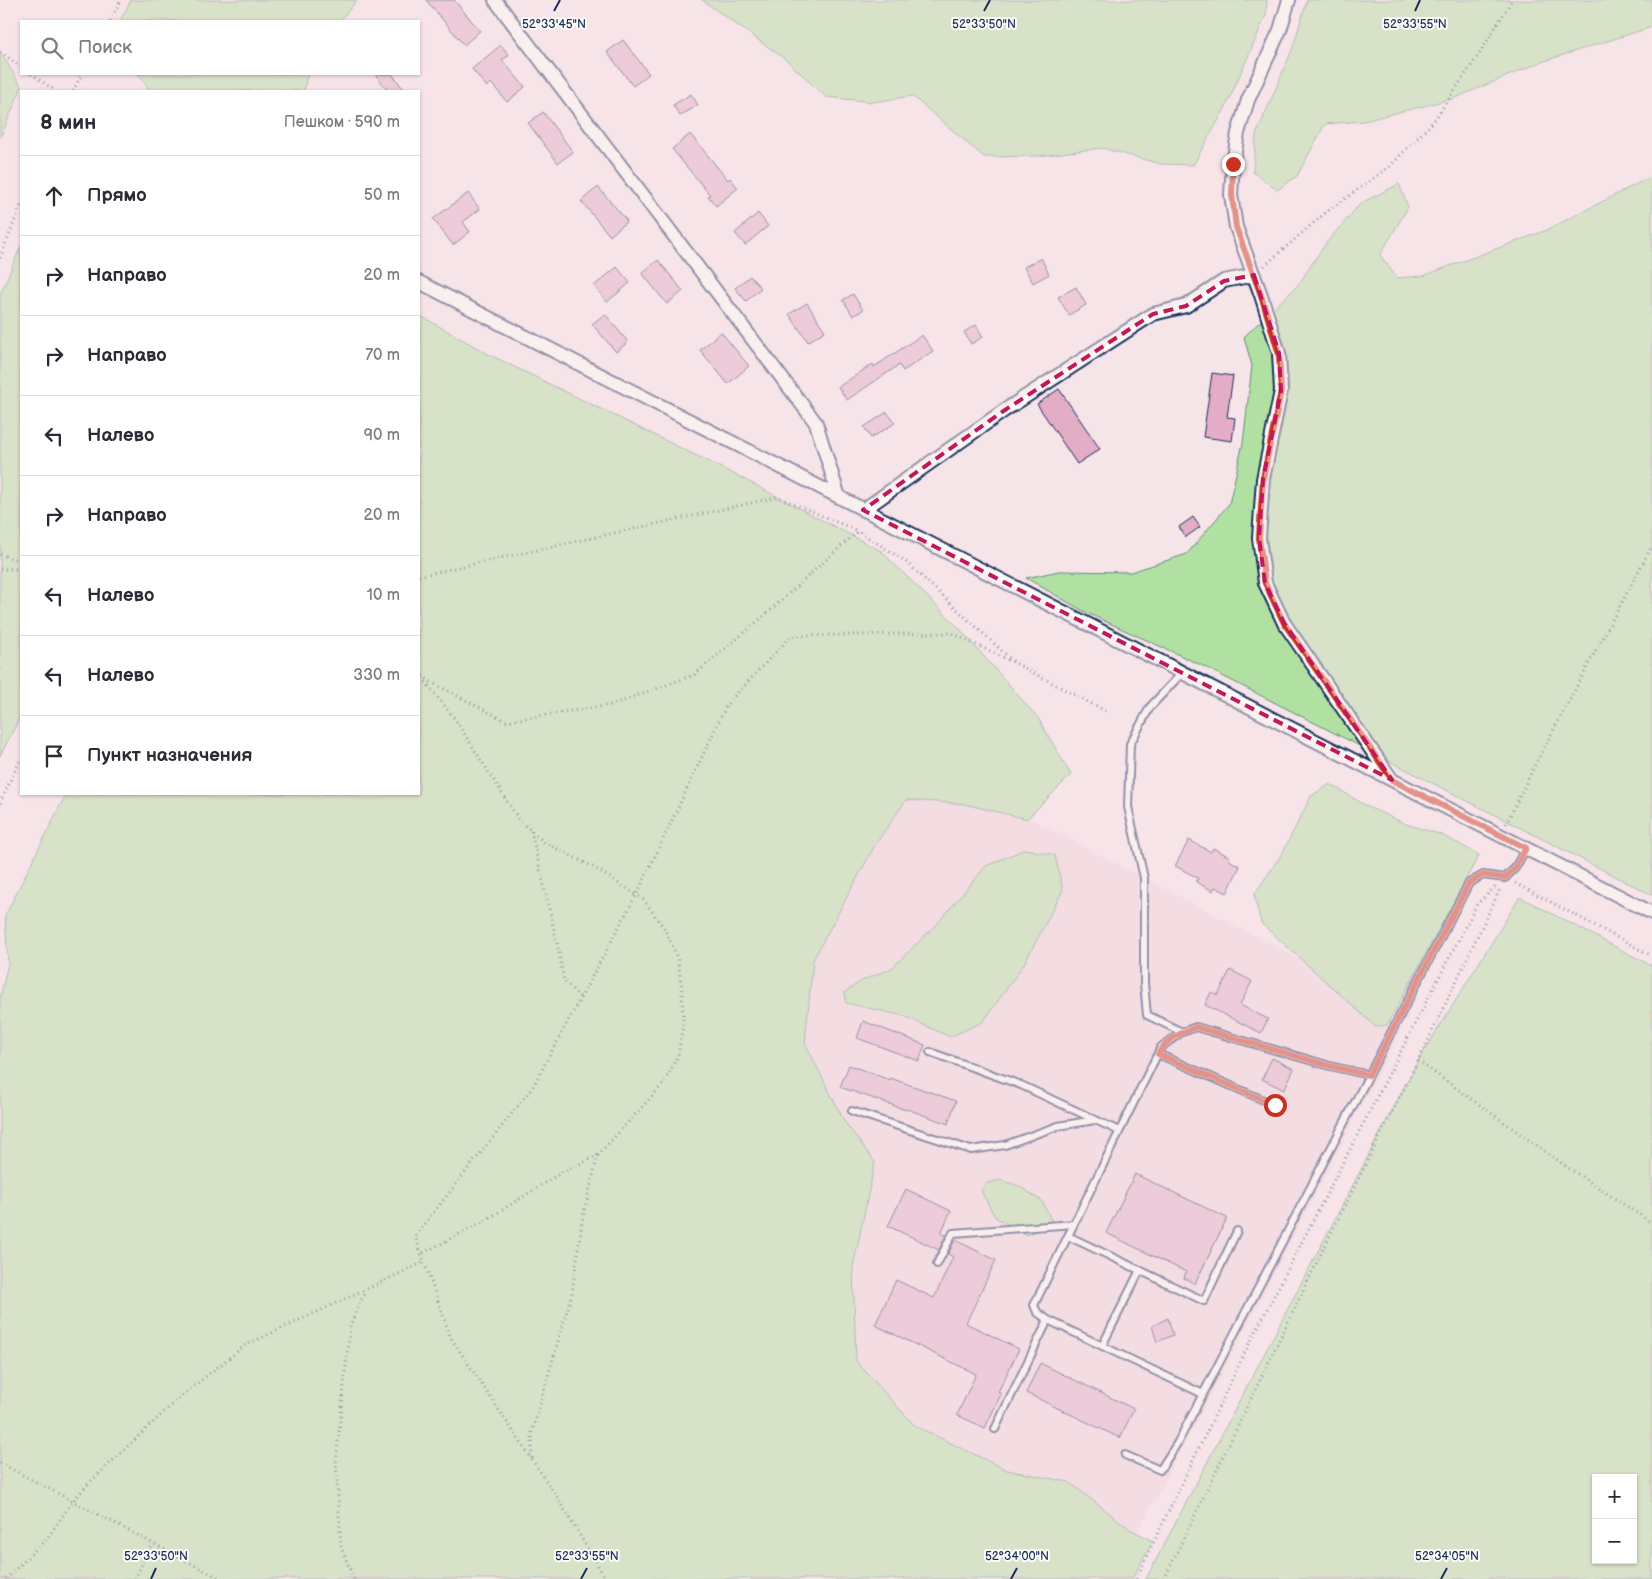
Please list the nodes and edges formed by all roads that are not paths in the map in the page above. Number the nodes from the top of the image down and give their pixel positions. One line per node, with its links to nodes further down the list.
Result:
1 (495, 0): 5 (street)
2 (1290, 0): 3 (street)
3 (1254, 275): 6 (street); 8 (street)
4 (420, 283): 5 (street)
5 (839, 497): 6 (street)
6 (863, 510): 7 (street)
7 (1182, 673): 8 (street); 11 (lane)
8 (1392, 780): 9 (street)
9 (1526, 848): 10 (street); 14 (lane)
10 (1652, 913)
11 (1182, 1032): 13 (lane); 14 (lane)
12 (930, 1052): 17 (lane)
13 (1158, 1054): 15 (lane); 18 (lane)
14 (1369, 1075): 26 (lane)
15 (1275, 1105)
16 (852, 1111): 17 (lane)
17 (1095, 1120): 18 (lane)
18 (1119, 1131): 19 (lane)
19 (1074, 1224): 21 (lane); 22 (lane)
20 (1237, 1231): 23 (lane)
21 (1068, 1236): 23 (lane); 24 (lane)
22 (937, 1264)
23 (1140, 1270): 25 (lane)
24 (1048, 1320): 25 (lane); 27 (lane)
25 (1102, 1346): 26 (lane)
26 (1203, 1394): 28 (lane)
27 (995, 1429)
28 (1125, 1455)

